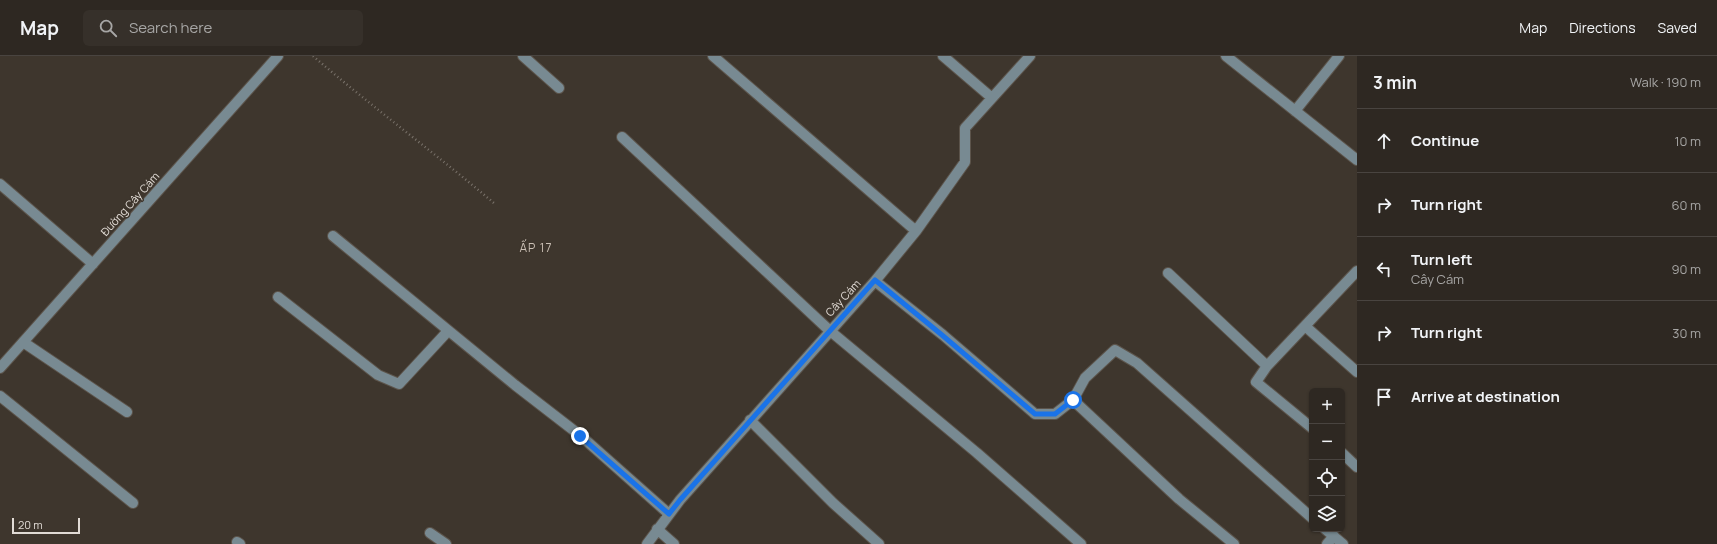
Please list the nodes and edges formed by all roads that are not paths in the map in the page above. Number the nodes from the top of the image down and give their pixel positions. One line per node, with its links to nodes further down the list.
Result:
1 (278, 56): 16 (street, Đường Cây Cám)
2 (523, 56): 8 (street)
3 (713, 56): 14 (street)
4 (943, 56): 9 (street)
5 (1030, 56): 9 (street, Cây Cám)
6 (1339, 56): 10 (street)
7 (1232, 58): 10 (street)
8 (559, 88)
9 (992, 98): 14 (street, Cây Cám)
10 (1295, 111): 12 (street)
11 (622, 137): 22 (street)
12 (1357, 160)
13 (0, 184): 16 (street)
14 (916, 232): 19 (street, Cây Cám)
15 (333, 236): 23 (street)
16 (93, 264): 24 (street, Đường Cây Cám)
17 (1357, 271): 21 (street)
18 (1168, 273): 25 (street)
19 (875, 280): 22 (street, Cây Cám); 29 (street)
20 (278, 297): 23 (street)
21 (1305, 326): 25 (street); 27 (street)
22 (829, 330): 31 (street, Cây Cám); 46 (street)
23 (448, 331): 36 (street)
24 (23, 342): 26 (street, Đường Cây Cám); 30 (street)
25 (1267, 366): 32 (street)
26 (0, 368)
27 (1357, 372)
28 (0, 396): 35 (street)
29 (1073, 400): 37 (street); 47 (street)
30 (127, 412)
31 (750, 420): 36 (street, Cây Cám); 45 (street)
32 (1309, 426)
33 (1345, 456): 34 (street)
34 (1357, 467)
35 (133, 503)
36 (669, 514): 38 (street, Cây Cám)
37 (1309, 515)
38 (657, 529): 43 (street, Cây Cám); 44 (street)
39 (1329, 532): 41 (street)
40 (430, 533): 42 (street)
41 (1334, 536): 48 (street); 49 (street)
42 (446, 544)
43 (647, 544)
44 (674, 544)
45 (878, 544)
46 (1081, 544)
47 (1234, 544)
48 (1326, 544)
49 (1343, 544)

